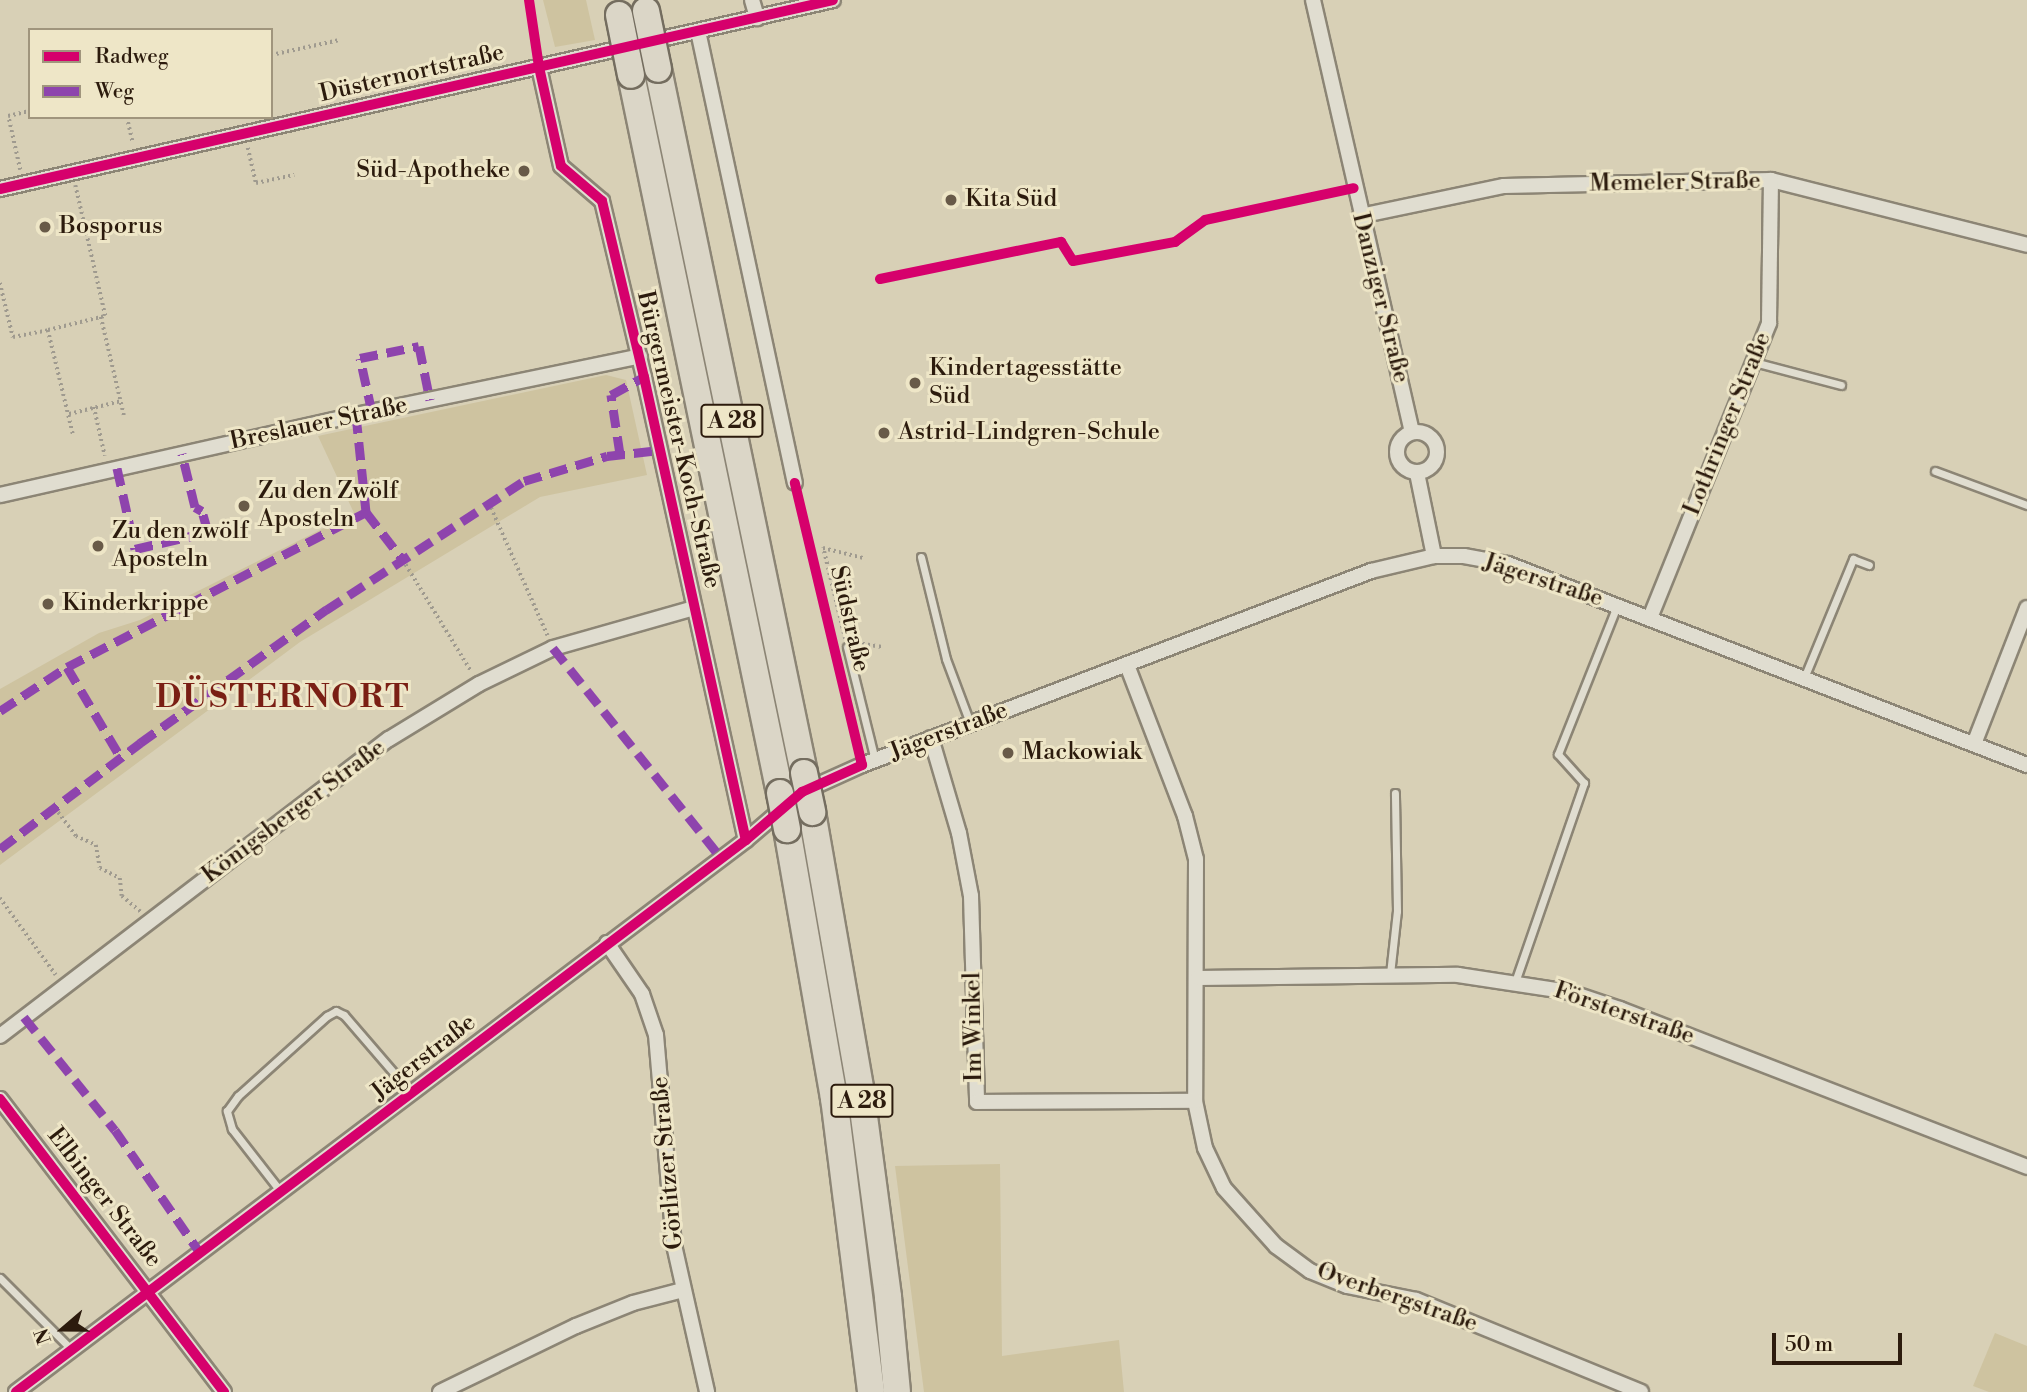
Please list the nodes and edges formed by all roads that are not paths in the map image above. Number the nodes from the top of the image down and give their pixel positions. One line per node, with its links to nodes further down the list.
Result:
1 (752, 0): 6 (street)
2 (834, 0): 6 (street, Düsternortstraße)
3 (1313, 0): 11 (street, Danziger Straße)
4 (645, 6): 58 (highway, A 28, bridge)
5 (618, 8): 57 (highway, A 28, bridge)
6 (757, 18): 7 (street, Düsternortstraße)
7 (698, 31): 8 (street, Düsternortstraße); 19 (street)
8 (538, 67): 10 (street, Düsternortstraße); 13 (street, Bürgermeister-Koch-Straße)
9 (1771, 180): 11 (street, Memeler Straße); 12 (street, Memeler Straße); 14 (street, Lothringer Straße)
10 (0, 189)
11 (1360, 216): 16 (street, Danziger Straße)
12 (2027, 245)
13 (640, 356): 20 (street, Breslauer Straße); 26 (street, Bürgermeister-Koch-Straße)
14 (1753, 362): 15 (lane); 28 (street, Lothringer Straße)
15 (1841, 385)
16 (1412, 432): 18 (street); 18 (street)
17 (1935, 471): 21 (lane)
18 (1417, 473): 22 (street)
19 (795, 483)
20 (0, 495)
21 (2027, 505)
22 (1434, 556): 25 (street, Jägerstraße); 30 (street, Jägerstraße)
23 (921, 558): 32 (lane)
24 (1869, 565): 31 (lane)
25 (1617, 606): 28 (street, Jägerstraße); 42 (lane)
26 (694, 608): 38 (street, Bürgermeister-Koch-Straße); 43 (street, Königsberger Straße)
27 (2027, 608): 34 (street)
28 (1650, 618): 31 (street, Jägerstraße)
29 (846, 644): 35 (lane)
30 (1127, 664): 32 (street, Jägerstraße); 41 (street)
31 (1804, 678): 34 (street, Jägerstraße)
32 (970, 723): 33 (street, Jägerstraße)
33 (931, 738): 35 (street, Jägerstraße); 46 (street, Im Winkel)
34 (1974, 744): 36 (street, Jägerstraße)
35 (875, 760): 38 (street, Jägerstraße)
36 (2027, 765)
37 (1395, 793): 40 (lane)
38 (746, 840): 39 (street, Jägerstraße)
39 (607, 943): 44 (street, Jägerstraße); 50 (street, Görlitzer Straße)
40 (1390, 974): 41 (street, Försterstraße); 42 (street, Försterstraße)
41 (1198, 978): 46 (street)
42 (1515, 982): 47 (street, Försterstraße)
43 (0, 1036)
44 (411, 1094): 48 (street, Jägerstraße); 48 (lane)
45 (0, 1099): 51 (street, Elbinger Straße)
46 (1195, 1101): 59 (street, Overbergstraße)
47 (2027, 1167)
48 (282, 1193): 51 (street, Jägerstraße)
49 (0, 1278): 52 (lane)
50 (683, 1290): 55 (street); 56 (street, Görlitzer Straße)
51 (150, 1292): 52 (street, Jägerstraße); 54 (street, Elbinger Straße)
52 (72, 1350): 53 (street, Jägerstraße)
53 (16, 1392)
54 (224, 1392)
55 (439, 1392)
56 (708, 1392)
57 (871, 1392)
58 (897, 1392)
59 (1641, 1392)

